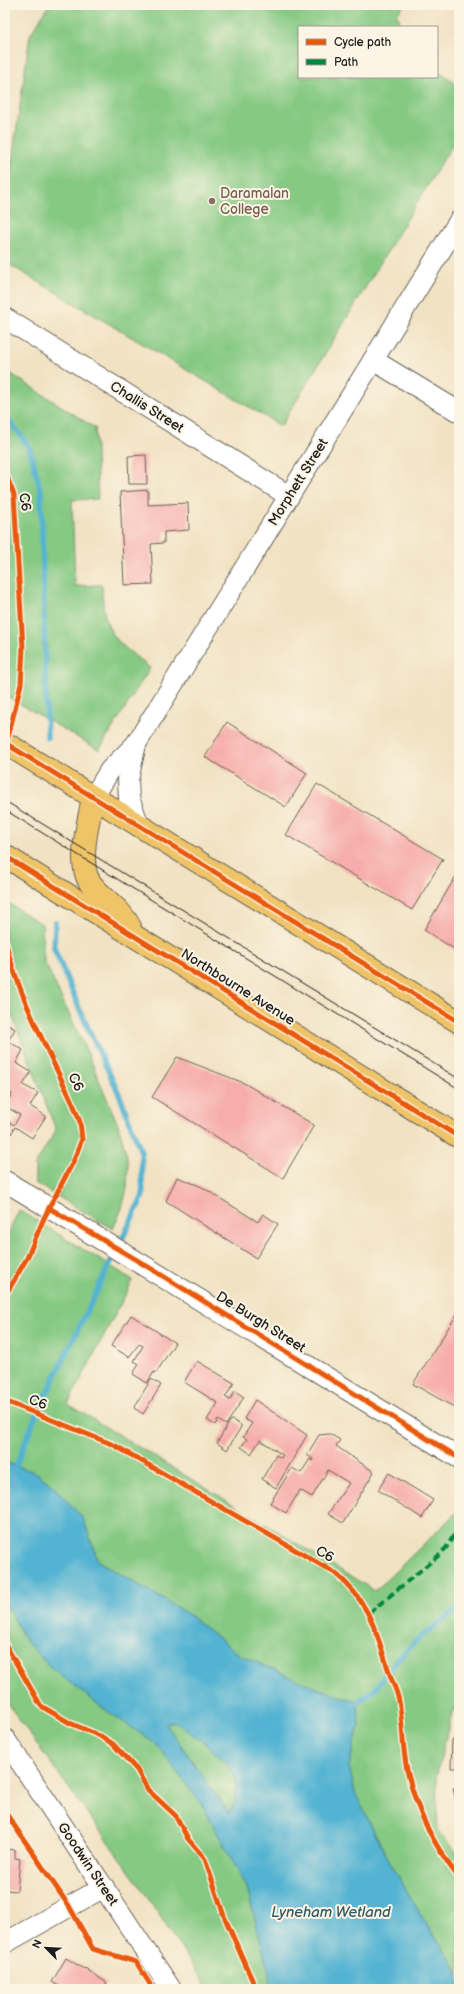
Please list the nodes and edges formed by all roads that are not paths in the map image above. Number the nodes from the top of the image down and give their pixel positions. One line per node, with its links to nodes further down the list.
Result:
1 (459, 221): 3 (street, Morphett Street)
2 (5, 318): 5 (street, Challis Street)
3 (373, 360): 4 (street); 5 (street, Morphett Street)
4 (459, 412)
5 (289, 496): 7 (street, Morphett Street)
6 (5, 743): 8 (highway)
7 (136, 744): 8 (street, Morphett Street); 9 (street, Morphett Street)
8 (94, 798): 9 (highway); 11 (highway)
9 (139, 825): 12 (highway)
10 (5, 856): 11 (highway, Northbourne Avenue)
11 (134, 935): 13 (highway, Northbourne Avenue)
12 (459, 1022)
13 (459, 1137)
14 (5, 1181): 15 (street, De Burgh Street)
15 (459, 1458)
16 (5, 1739): 17 (street, Goodwin Street)
17 (104, 1887): 18 (street); 19 (street, Goodwin Street)
18 (5, 1943)
19 (171, 1989)

